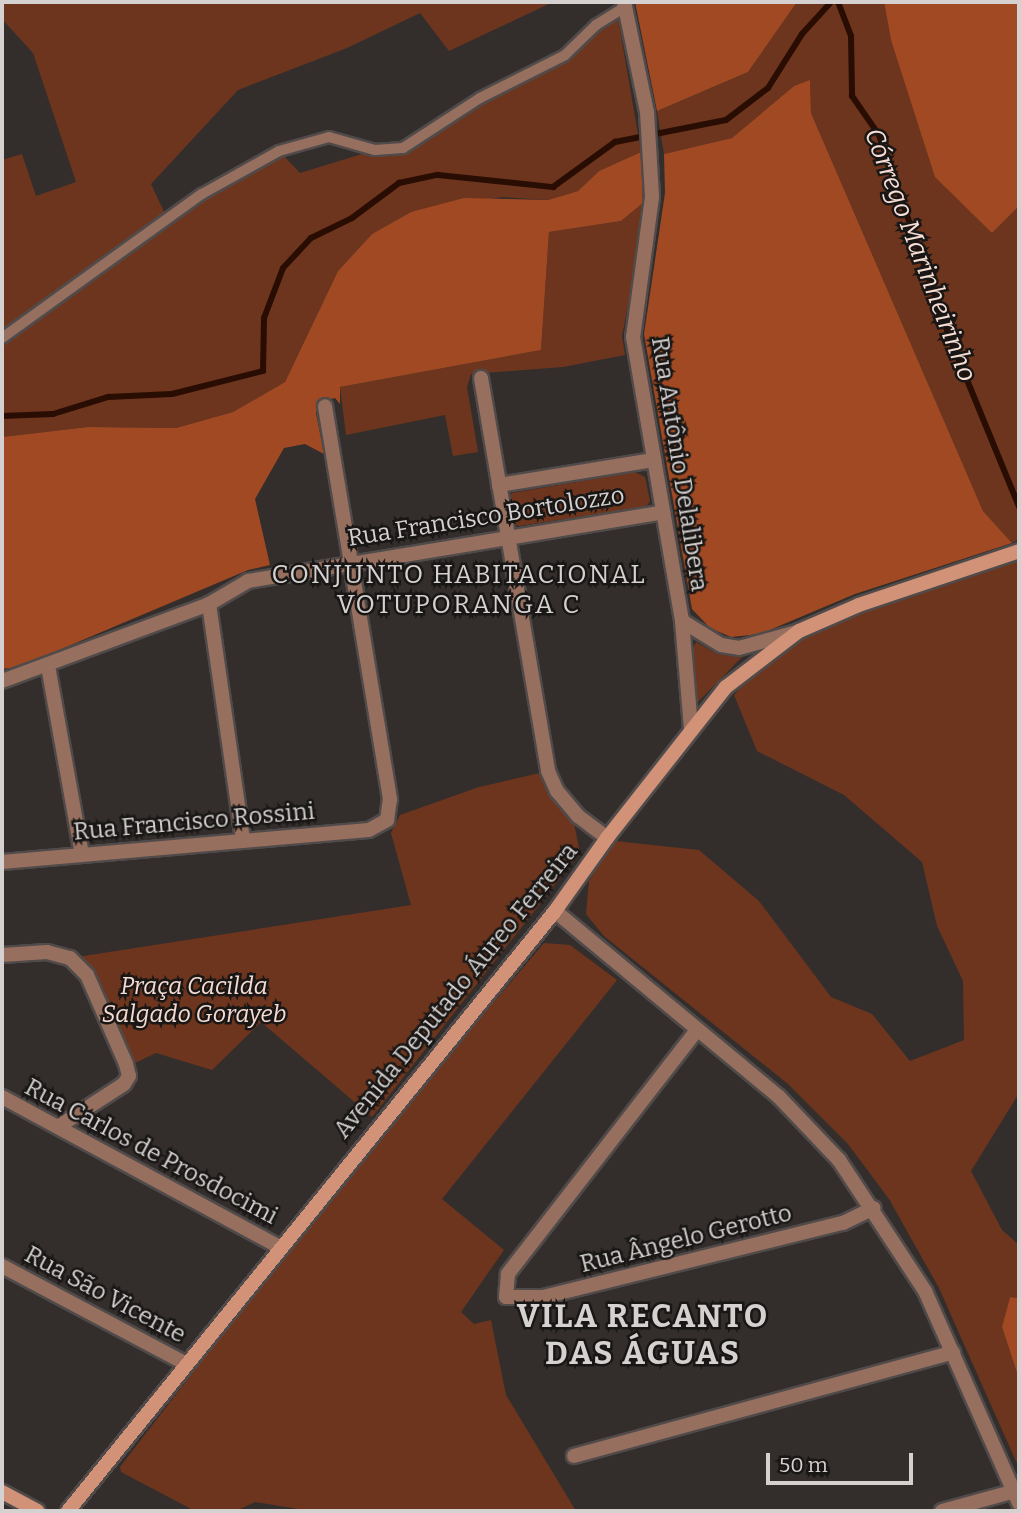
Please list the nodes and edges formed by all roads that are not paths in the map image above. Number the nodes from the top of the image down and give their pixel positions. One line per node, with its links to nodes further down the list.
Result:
1 (625, 4): 2 (lane); 5 (street, Rua Antônio Delalibera)
2 (2, 338)
3 (481, 378): 6 (street)
4 (325, 407): 10 (street)
5 (654, 460): 6 (street); 7 (street, Rua Antônio Delalibera)
6 (499, 485): 8 (street)
7 (663, 512): 8 (street, Rua Francisco Bortolozzo); 12 (street, Rua Antônio Delalibera)
8 (506, 536): 10 (street, Rua Francisco Bortolozzo); 17 (street)
9 (1019, 551): 13 (main road, Avenida Deputado Áureo Ferreira)
10 (353, 562): 11 (street, Rua Francisco Bortolozzo); 18 (street, Rua Francisco Rossini)
11 (209, 604): 14 (street, Rua Francisco Bortolozzo); 18 (street)
12 (682, 621): 13 (street); 16 (street, Rua Antônio Delalibera)
13 (799, 631): 16 (main road, Avenida Deputado Áureo Ferreira)
14 (48, 666): 15 (street, Rua Francisco Bortolozzo); 19 (street)
15 (2, 681)
16 (691, 728): 17 (main road, Avenida Deputado Áureo Ferreira)
17 (607, 838): 21 (main road, Avenida Deputado Áureo Ferreira)
18 (243, 841): 19 (street, Rua Francisco Rossini)
19 (82, 855): 20 (street, Rua Francisco Rossini)
20 (2, 862)
21 (555, 911): 23 (street); 27 (main road, Avenida Deputado Áureo Ferreira)
22 (2, 956): 25 (street)
23 (697, 1030): 26 (street); 26 (street, Rua Ângelo Gerotto)
24 (2, 1097): 25 (street, Rua Carlos de Prosdocimi)
25 (59, 1126): 27 (street, Rua Carlos de Prosdocimi)
26 (874, 1208): 29 (street)
27 (279, 1247): 30 (main road, Avenida Deputado Áureo Ferreira)
28 (2, 1266): 30 (street, Rua São Vicente)
29 (954, 1352): 31 (street); 33 (street)
30 (187, 1364): 35 (main road, Avenida Deputado Áureo Ferreira)
31 (574, 1456)
32 (2, 1492): 34 (main road)
33 (1017, 1497): 36 (street)
34 (37, 1511)
35 (68, 1511)
36 (942, 1511)

